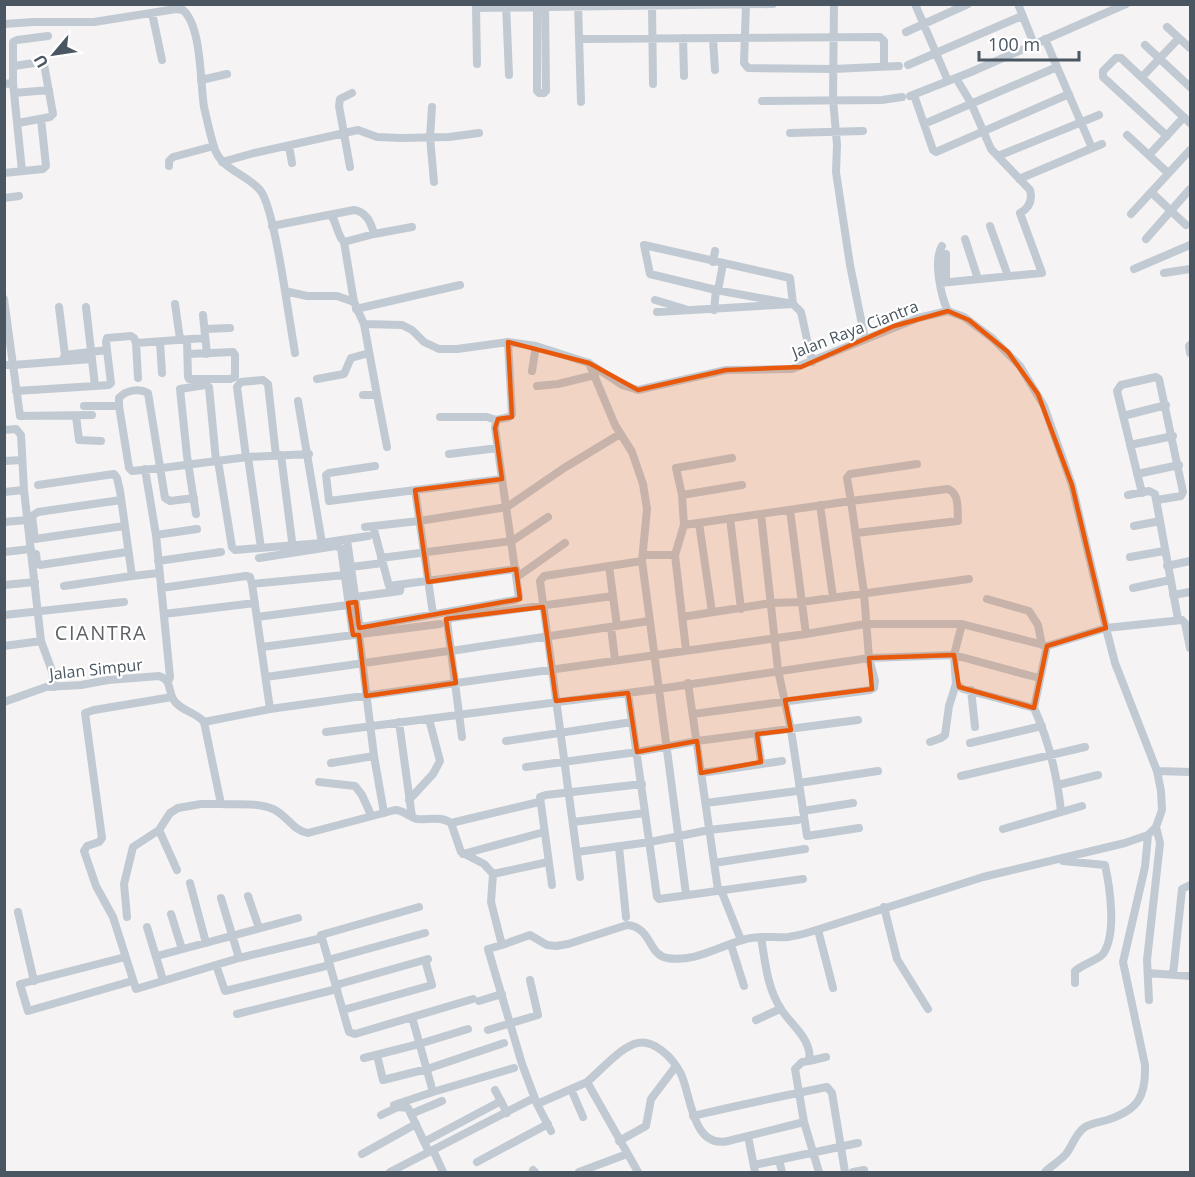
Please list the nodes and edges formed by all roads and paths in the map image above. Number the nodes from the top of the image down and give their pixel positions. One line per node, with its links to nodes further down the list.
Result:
1 (773, 4): 8 (street)
2 (834, 4): 22 (street)
3 (915, 4): 17 (street)
4 (968, 4): 17 (street)
5 (1018, 4): 15 (street)
6 (1126, 4): 28 (street)
7 (578, 5): 11 (street); 12 (street); 24 (street)
8 (746, 5): 12 (street); 27 (street)
9 (476, 6): 10 (street); 35 (street)
10 (506, 6): 11 (street); 43 (street)
11 (541, 6): 41 (street)
12 (652, 6): 25 (street)
13 (169, 7): 14 (street); 47 (street)
14 (152, 13): 16 (street); 34 (street)
15 (1022, 16): 29 (street); 32 (street)
16 (4, 24)
17 (922, 25): 19 (street); 32 (street)
18 (1167, 27): 23 (street)
19 (906, 32)
20 (48, 36): 37 (street)
21 (683, 38): 25 (street); 26 (street); 44 (street)
22 (834, 38): 27 (street); 36 (street); 39 (street)
23 (1179, 38): 31 (street); 33 (street)
24 (579, 39): 25 (street); 59 (street)
25 (652, 39): 50 (street)
26 (713, 39): 27 (street); 40 (street)
27 (746, 39): 39 (street)
28 (1046, 39): 29 (street); 38 (street)
29 (1034, 44): 46 (street)
30 (1145, 45): 33 (street)
31 (1191, 48)
32 (935, 52): 36 (street); 48 (street)
33 (1160, 58): 45 (street); 51 (street)
34 (162, 60)
35 (477, 64)
36 (884, 65): 39 (street)
37 (14, 66): 49 (street); 52 (street)
38 (1057, 67): 55 (street); 60 (street)
39 (833, 69): 57 (street)
40 (715, 70)
41 (542, 72)
42 (227, 74): 47 (street)
43 (509, 75)
44 (684, 76)
45 (1142, 77): 64 (street); 75 (street)
46 (957, 78): 48 (street); 60 (street)
47 (201, 80): 78 (street)
48 (948, 81): 56 (street)
49 (9, 84): 53 (street)
50 (653, 84)
51 (1191, 87)
52 (48, 90): 53 (street); 63 (street)
53 (14, 93): 66 (street)
54 (352, 93): 69 (street)
55 (1069, 94): 65 (street); 68 (street)
56 (908, 96): 57 (street); 67 (street)
57 (833, 99): 58 (street); 70 (street)
58 (762, 101)
59 (581, 102)
60 (971, 103): 67 (street); 68 (street)
61 (432, 107): 76 (street)
62 (1099, 115): 65 (street)
63 (41, 118): 66 (street); 88 (street)
64 (1187, 120): 75 (street)
65 (1081, 122): 80 (street); 83 (street)
66 (18, 123): 88 (street)
67 (924, 124): 68 (street)
68 (984, 131): 83 (street)
69 (344, 132): 76 (street); 79 (street); 87 (street)
70 (836, 132): 71 (street); 73 (street); 138 (street)
71 (863, 132)
72 (479, 133): 76 (street)
73 (790, 133)
74 (1127, 135): 82 (street)
75 (1167, 136): 82 (street)
76 (430, 137): 92 (street)
77 (1102, 144): 80 (street)
78 (214, 146): 84 (street); 86 (street)
79 (289, 146): 84 (street); 85 (street)
80 (1092, 148): 91 (street)
81 (1191, 150): 90 (street)
82 (1149, 155): 90 (street)
83 (998, 156): 91 (street)
84 (222, 162): 101 (street)
85 (292, 163)
86 (169, 166)
87 (350, 167)
88 (22, 171): 89 (street)
89 (4, 173)
90 (1168, 173): 93 (street)
91 (1019, 179): 116 (street)
92 (434, 182)
93 (1150, 192): 97 (street); 98 (street)
94 (1190, 192): 97 (street)
95 (19, 196): 96 (street)
96 (4, 198)
97 (1171, 211): 100 (street); 106 (street)
98 (1131, 214)
99 (331, 215): 101 (street); 104 (street); 107 (street)
100 (1186, 225)
101 (272, 226): 121 (street)
102 (990, 226): 116 (street)
103 (412, 227): 104 (street)
104 (374, 234): 107 (street)
105 (965, 239): 117 (street)
106 (1146, 239)
107 (344, 242): 126 (street)
108 (1191, 245): 113 (street)
109 (944, 250): 118 (street)
110 (715, 251): 111 (street)
111 (713, 262): 112 (street); 120 (street)
112 (723, 264): 120 (street); 125 (street)
113 (1134, 269)
114 (1191, 269): 115 (street)
115 (1164, 273)
116 (1008, 276): 117 (street)
117 (978, 279): 118 (street)
118 (943, 283): 131 (street)
119 (460, 285): 126 (street)
120 (717, 290): 125 (street); 129 (street)
121 (285, 291): 126 (street); 145 (street)
122 (4, 299): 154 (street)
123 (655, 300): 130 (street)
124 (175, 304): 137 (street)
125 (794, 304): 129 (street); 152 (street)
126 (355, 305): 134 (street)
127 (59, 307): 151 (street)
128 (86, 307): 150 (street)
129 (714, 310): 130 (street)
130 (692, 311): 132 (street)
131 (948, 311): 138 (street, Jalan Raya Ciantra); 291 (street)
132 (657, 312)
133 (203, 315): 136 (street)
134 (364, 324): 140 (street, Jalan Raya Ciantra); 146 (street)
135 (230, 328): 136 (street)
136 (205, 334): 137 (street); 149 (street)
137 (183, 339): 139 (street); 148 (street)
138 (865, 339): 152 (street, Jalan Raya Ciantra)
139 (160, 342): 141 (street); 156 (street)
140 (508, 342): 143 (street, Jalan Raya Ciantra); 173 (street)
141 (136, 343): 144 (street); 158 (street)
142 (1191, 345): 147 (street)
143 (536, 346): 153 (street, Jalan Raya Ciantra); 155 (street)
144 (107, 350): 150 (street); 160 (street)
145 (295, 352)
146 (369, 353): 159 (street); 164 (street)
147 (1191, 353)
148 (188, 354): 149 (street); 149 (street)
149 (207, 354)
150 (91, 355): 151 (street); 160 (street)
151 (64, 358): 154 (street)
152 (812, 362): 153 (street, Jalan Raya Ciantra)
153 (590, 363): 157 (street)
154 (9, 365): 162 (street)
155 (532, 370)
156 (162, 373)
157 (595, 375): 161 (street); 175 (street)
158 (138, 378)
159 (317, 379)
160 (94, 386): 162 (street)
161 (537, 386)
162 (16, 391): 170 (street)
163 (363, 395): 164 (street)
164 (377, 395): 179 (street)
165 (298, 401): 181 (street)
166 (1166, 405): 171 (street); 171 (street); 176 (street)
167 (84, 406): 168 (street)
168 (119, 406): 193 (street); 194 (street)
169 (92, 415): 170 (street)
170 (76, 416): 177 (street)
171 (1123, 416): 178 (street)
172 (440, 417): 173 (street)
173 (496, 420): 180 (street)
174 (4, 430): 186 (street)
175 (620, 434): 210 (street); 244 (street)
176 (1173, 436): 178 (street); 191 (street)
177 (101, 441)
178 (1130, 445): 195 (street)
179 (387, 447)
180 (498, 448): 182 (street); 196 (street)
181 (309, 454): 183 (street); 231 (street)
182 (449, 454)
183 (279, 456): 184 (street); 184 (street); 235 (street)
184 (247, 457): 188 (street); 233 (street)
185 (732, 458): 203 (street)
186 (22, 460): 187 (street); 199 (street)
187 (4, 461)
188 (217, 461): 190 (street); 190 (street); 233 (street)
189 (918, 464): 208 (street)
190 (188, 465): 193 (street); 205 (street)
191 (1179, 465): 195 (street); 207 (street)
192 (375, 466): 200 (street)
193 (159, 468): 194 (street); 205 (street)
194 (146, 470): 226 (street)
195 (1137, 474): 202 (street)
196 (502, 479): 200 (street); 210 (street)
197 (38, 485): 206 (street)
198 (742, 485): 203 (street)
199 (24, 490): 201 (street); 216 (street)
200 (415, 490): 217 (street)
201 (4, 492)
202 (1142, 493): 204 (street); 207 (street)
203 (682, 495): 221 (street)
204 (1128, 495)
205 (194, 498): 212 (street)
206 (121, 500): 222 (street); 228 (street)
207 (1156, 500): 218 (street)
208 (851, 501): 209 (street); 225 (street); 225 (street)
209 (820, 505): 211 (street); 269 (street)
210 (507, 507): 217 (street); 230 (street)
211 (790, 510): 213 (street); 273 (street)
212 (196, 514)
213 (761, 514): 215 (street); 275 (street)
214 (548, 517): 230 (street)
215 (730, 518): 220 (street); 277 (street)
216 (27, 520): 219 (street); 234 (street)
217 (419, 521): 236 (street); 246 (street)
218 (1160, 521): 223 (street); 237 (street)
219 (4, 522)
220 (699, 523): 221 (street); 279 (street)
221 (684, 525): 241 (street)
222 (124, 526): 228 (street); 239 (street)
223 (1134, 526)
224 (197, 529): 226 (street)
225 (856, 533): 266 (street)
226 (156, 535): 245 (street)
227 (368, 536): 229 (street)
228 (35, 539): 239 (street)
229 (347, 540): 231 (street); 249 (street)
230 (512, 541): 236 (street); 252 (street)
231 (322, 543): 235 (street)
232 (565, 543): 252 (street)
233 (261, 548): 235 (street)
234 (31, 549): 238 (street); 257 (street)
235 (293, 549): 243 (street); 254 (street)
236 (423, 551): 246 (street); 258 (street)
237 (1164, 551): 242 (street); 248 (street)
238 (4, 552)
239 (127, 552): 253 (street)
240 (221, 552): 245 (street)
241 (675, 555): 244 (street); 284 (street)
242 (1130, 557)
243 (259, 558)
244 (642, 558): 250 (street); 286 (street)
245 (158, 561): 251 (street)
246 (382, 561): 249 (street); 261 (street)
247 (1191, 561): 248 (street)
248 (1167, 566): 256 (street)
249 (351, 567): 272 (street)
250 (609, 567): 268 (street); 276 (street)
251 (159, 573): 253 (street); 263 (street)
252 (516, 573): 258 (street); 281 (street)
253 (132, 576): 262 (street)
254 (345, 576): 259 (street); 272 (street)
255 (969, 579): 266 (street)
256 (1170, 580): 264 (street); 267 (street)
257 (35, 582): 260 (street); 278 (street)
258 (428, 582): 261 (street); 281 (street)
259 (252, 584): 263 (street); 274 (street)
260 (4, 585)
261 (401, 585): 272 (street)
262 (64, 586)
263 (161, 588): 280 (street)
264 (1133, 588)
265 (1191, 592): 267 (street)
266 (864, 593): 269 (street); 288 (street)
267 (1173, 595): 285 (street)
268 (613, 596): 276 (street); 290 (street)
269 (833, 597): 273 (street)
270 (987, 598): 298 (street)
271 (124, 602): 278 (street)
272 (352, 602): 281 (street); 283 (street); 293 (street)
273 (802, 602): 275 (street); 292 (street)
274 (255, 603): 280 (street); 283 (street)
275 (771, 603): 277 (street); 295 (street)
276 (543, 607): 294 (street); 302 (street)
277 (741, 609): 279 (street)
278 (39, 610): 282 (street); 296 (street)
279 (712, 612): 284 (street)
280 (164, 614): 312 (street)
281 (433, 614)
282 (4, 615)
283 (257, 617): 299 (street)
284 (682, 617): 301 (street)
285 (1178, 619): 291 (street); 300 (street)
286 (649, 621): 290 (street); 303 (street)
287 (440, 624): 293 (street)
288 (865, 624): 289 (street); 292 (street); 305 (street)
289 (962, 624): 298 (street); 304 (street)
290 (614, 626): 294 (street); 306 (street)
291 (1106, 628): 298 (street); 357 (street)
292 (806, 634): 295 (street)
293 (356, 635): 299 (street); 307 (street)
294 (546, 635): 302 (street); 308 (street)
295 (776, 638): 301 (street); 309 (street)
296 (41, 641): 297 (street); 316 (street)
297 (4, 646)
298 (1045, 646): 311 (street)
299 (262, 647): 310 (street)
300 (1191, 648)
301 (686, 650): 303 (street)
302 (450, 651): 307 (street); 313 (street)
303 (653, 655): 306 (street); 317 (street)
304 (954, 656): 305 (street); 311 (street); 315 (street)
305 (869, 658): 309 (street); 322 (street)
306 (615, 660): 308 (street)
307 (362, 664): 310 (street); 320 (street)
308 (552, 669): 313 (street); 323 (street)
309 (778, 670): 314 (street); 322 (street)
310 (266, 677): 326 (street)
311 (1039, 678): 325 (street)
312 (168, 682): 316 (street, Jalan Simpur); 321 (street)
313 (456, 683): 320 (street); 328 (street)
314 (688, 683): 317 (street); 327 (street)
315 (956, 684): 318 (street); 344 (street)
316 (54, 687): 324 (street, Jalan Simpur)
317 (658, 689): 319 (street); 346 (street)
318 (971, 690): 325 (street); 336 (street)
319 (628, 693): 323 (street); 333 (street)
320 (366, 696): 326 (street); 334 (street)
321 (172, 697): 331 (street); 429 (street)
322 (785, 700): 327 (street); 337 (street)
323 (556, 701): 328 (street); 338 (street)
324 (4, 702)
325 (1034, 708): 335 (street)
326 (270, 709): 331 (street)
327 (693, 714): 343 (street)
328 (460, 715): 329 (street); 341 (street)
329 (429, 719): 332 (street); 367 (street)
330 (858, 720): 337 (street)
331 (204, 722): 371 (street)
332 (399, 722): 334 (street); 367 (street)
333 (632, 722): 338 (street); 348 (street)
334 (370, 726): 339 (street); 350 (street)
335 (1042, 726): 345 (street); 349 (street)
336 (975, 727)
337 (791, 730): 340 (street); 365 (street)
338 (559, 731): 342 (street); 352 (street)
339 (326, 732)
340 (757, 734): 343 (street); 353 (street)
341 (462, 737)
342 (506, 741)
343 (697, 741): 346 (street); 358 (street)
344 (930, 742)
345 (970, 743)
346 (666, 747): 348 (street); 389 (street)
347 (1085, 747): 349 (street)
348 (637, 752): 352 (street); 363 (street)
349 (1051, 755): 361 (street); 364 (street)
350 (374, 756): 354 (street); 375 (street)
351 (782, 761): 353 (street)
352 (564, 762): 355 (street); 366 (street)
353 (761, 762): 358 (street)
354 (331, 763)
355 (526, 767)
356 (878, 771): 365 (street)
357 (1157, 771): 359 (street); 382 (street)
358 (701, 772): 369 (street)
359 (1191, 772)
360 (1098, 775): 364 (street)
361 (962, 776)
362 (320, 782): 377 (street)
363 (642, 784): 366 (street); 376 (street)
364 (1058, 784): 374 (street)
365 (798, 787): 369 (street); 373 (street)
366 (568, 792): 368 (street); 380 (street)
367 (409, 800): 378 (street)
368 (539, 802): 381 (street); 387 (street)
369 (706, 803): 385 (street)
370 (853, 803): 373 (street)
371 (220, 804): 377 (street); 384 (street)
372 (1082, 806): 374 (street)
373 (803, 811): 383 (street)
374 (1061, 811): 386 (street)
375 (384, 813): 377 (street); 378 (street)
376 (645, 813): 380 (street); 390 (street)
377 (371, 815)
378 (412, 818): 381 (street)
379 (798, 820): 385 (street)
380 (573, 822): 393 (street)
381 (451, 823): 394 (street)
382 (1156, 827): 388 (street); 433 (street)
383 (859, 828)
384 (159, 830): 398 (street); 413 (street)
385 (709, 830): 389 (street); 397 (street)
386 (1002, 830)
387 (544, 832): 394 (street); 396 (street)
388 (1148, 835): 395 (street); 501 (street)
389 (679, 836): 390 (street); 406 (street)
390 (650, 842): 391 (street); 406 (street)
391 (619, 847): 393 (street); 414 (street)
392 (805, 849): 397 (street)
393 (577, 852): 400 (street)
394 (463, 854): 399 (street)
395 (1059, 860): 410 (street); 440 (street)
396 (548, 862): 399 (street); 403 (street)
397 (714, 864): 405 (street)
398 (177, 870)
399 (493, 874): 425 (street)
400 (580, 877)
401 (803, 879): 405 (street)
402 (190, 883): 424 (street)
403 (552, 885)
404 (1191, 885): 434 (street)
405 (720, 890): 406 (street); 423 (street)
406 (686, 894)
407 (248, 896): 417 (street)
408 (221, 898): 420 (street)
409 (419, 907): 422 (street)
410 (884, 907): 418 (street); 447 (street)
411 (18, 912): 438 (street)
412 (171, 914): 427 (street)
413 (127, 917)
414 (626, 917)
415 (298, 918): 417 (street)
416 (147, 927): 428 (street)
417 (258, 928): 420 (street)
418 (818, 930): 421 (street); 443 (street)
419 (425, 933): 431 (street)
420 (233, 936): 424 (street); 430 (street)
421 (761, 937): 423 (street); 446 (street)
422 (322, 938): 430 (street); 431 (street)
423 (741, 940): 426 (street)
424 (206, 943): 427 (street)
425 (502, 945): 426 (street); 444 (street)
426 (731, 945): 441 (street)
427 (182, 949): 428 (street)
428 (157, 956): 436 (street)
429 (125, 957): 438 (street); 439 (street)
430 (239, 958): 432 (street)
431 (329, 962): 432 (street); 442 (street)
432 (216, 965): 436 (street)
433 (1148, 973): 434 (street); 445 (street)
434 (1173, 975): 435 (street)
435 (1191, 976)
436 (163, 980): 439 (street)
437 (530, 980): 452 (street)
438 (34, 981): 439 (street)
439 (132, 981)
440 (1075, 983)
441 (744, 986)
442 (336, 987): 448 (street); 448 (street); 449 (street)
443 (833, 988)
444 (502, 994): 450 (street); 452 (street)
445 (1149, 1000)
446 (780, 1009): 451 (street); 460 (street)
447 (928, 1009)
448 (343, 1010): 450 (street)
449 (237, 1014)
450 (412, 1017): 456 (street)
451 (756, 1020)
452 (510, 1023): 454 (street); 471 (street)
453 (468, 1029): 456 (street)
454 (488, 1030)
455 (504, 1043): 463 (street)
456 (419, 1044): 457 (street); 463 (street)
457 (377, 1055): 459 (street); 463 (street)
458 (826, 1057): 460 (street)
459 (364, 1058)
460 (809, 1061): 468 (street)
461 (676, 1066): 476 (street); 481 (street); 481 (street)
462 (514, 1068): 467 (street)
463 (426, 1069): 467 (street)
464 (585, 1083): 465 (street)
465 (571, 1089): 471 (street); 477 (street)
466 (495, 1090): 470 (street)
467 (433, 1092): 472 (street)
468 (800, 1094): 476 (street); 478 (street); 484 (street)
469 (442, 1101): 475 (street)
470 (501, 1101): 473 (street); 482 (street)
471 (536, 1101): 473 (street); 490 (street)
472 (394, 1105)
473 (507, 1113): 485 (street)
474 (381, 1114): 475 (street)
475 (411, 1114): 479 (street)
476 (693, 1116): 480 (street)
477 (583, 1117)
478 (804, 1122): 480 (street); 486 (street)
479 (416, 1124): 482 (street); 487 (street)
480 (748, 1136): 491 (street)
481 (619, 1141): 488 (street)
482 (424, 1142): 485 (street)
483 (858, 1143): 484 (street)
484 (841, 1146): 486 (street); 499 (street)
485 (431, 1151): 493 (street); 494 (street)
486 (813, 1151): 489 (street); 498 (street)
487 (362, 1154)
488 (627, 1154): 495 (street); 496 (street)
489 (779, 1160): 491 (street); 497 (street)
490 (477, 1162)
491 (754, 1169)
492 (864, 1170): 500 (street)
493 (390, 1173)
494 (443, 1173)
495 (579, 1173)
496 (638, 1173)
497 (782, 1173)
498 (819, 1173)
499 (845, 1173)
500 (853, 1173)
501 (1045, 1173)

